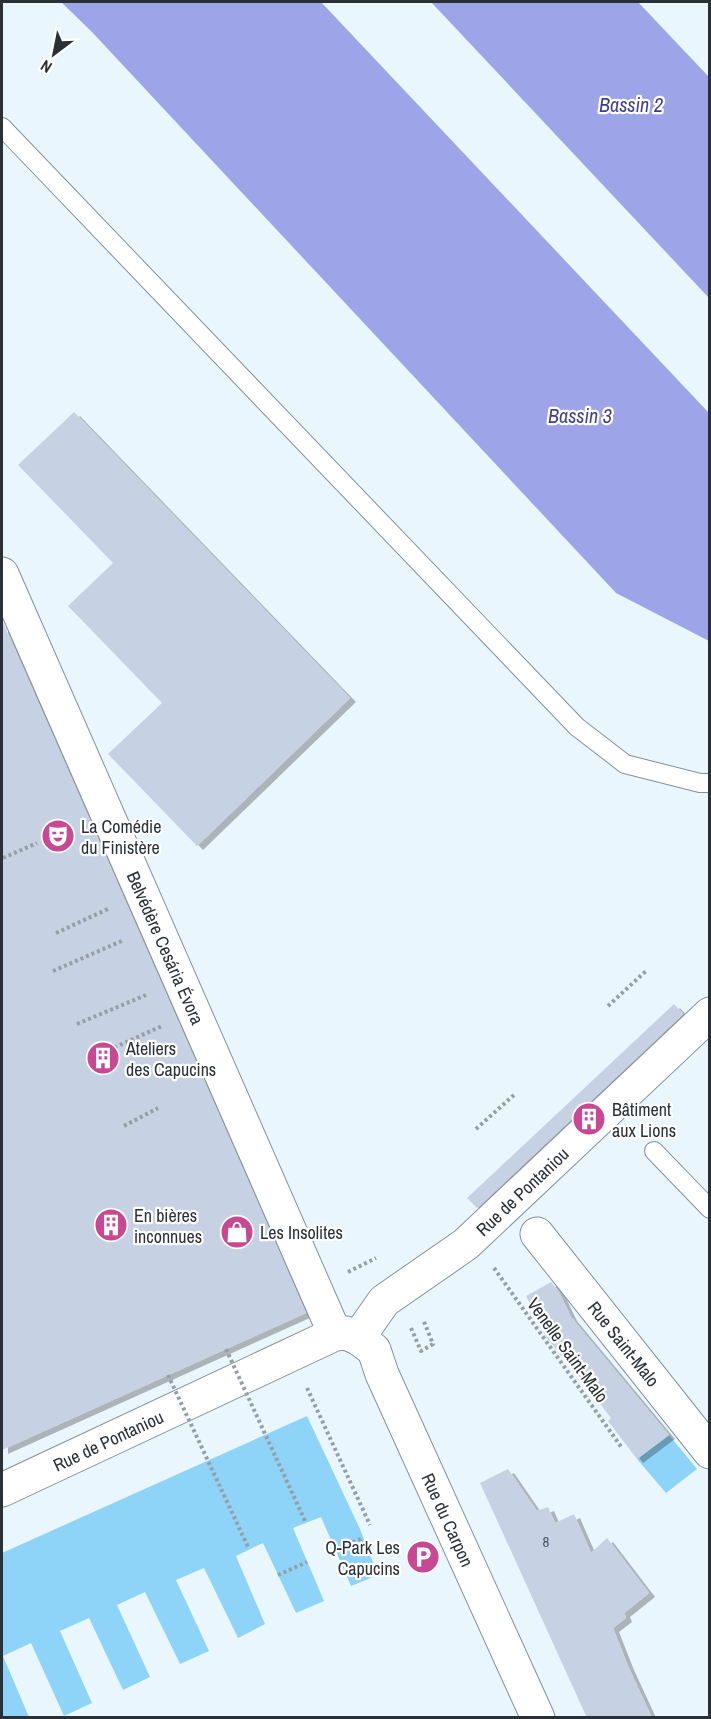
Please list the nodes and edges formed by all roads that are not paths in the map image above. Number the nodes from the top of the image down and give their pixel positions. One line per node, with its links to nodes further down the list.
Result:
1 (2, 127): 3 (lane)
2 (2, 574): 8 (street, Belvédère Cesária Évora)
3 (710, 783)
4 (710, 1014): 8 (street, Rue de Pontaniou)
5 (654, 1151): 6 (lane)
6 (710, 1209)
7 (537, 1234): 9 (street, Rue Saint-Malo)
8 (346, 1335): 10 (street, Rue de Pontaniou); 11 (street, Rue du Carpon)
9 (710, 1452)
10 (2, 1490)
11 (538, 1718)

